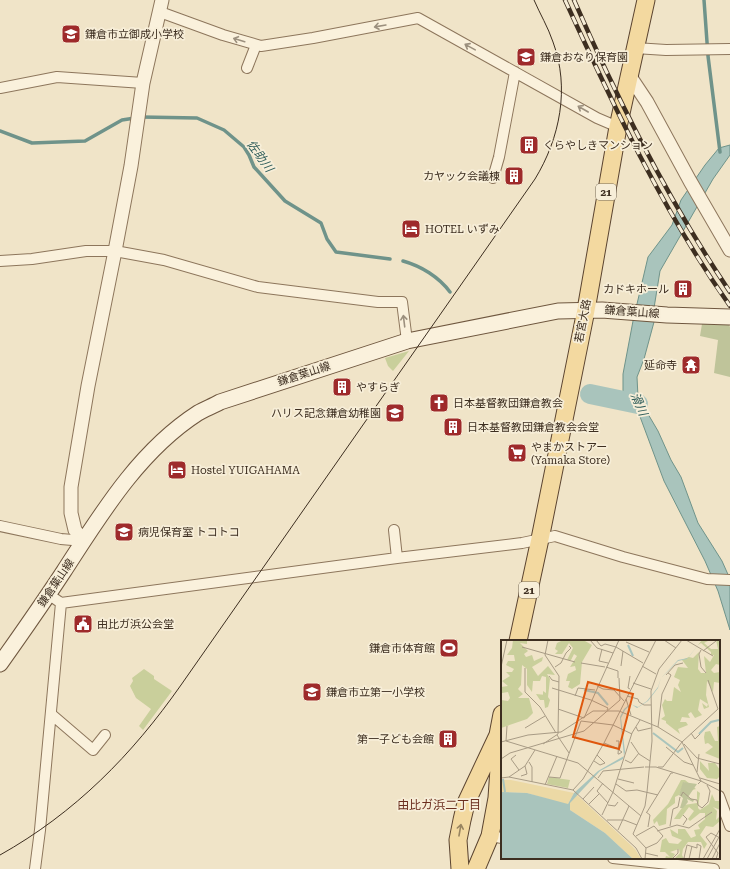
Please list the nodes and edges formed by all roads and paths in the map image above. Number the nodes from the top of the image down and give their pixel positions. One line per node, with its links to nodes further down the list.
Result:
1 (646, 0): 4 (main road, 若宮大路 / 21)
2 (161, 6): 3 (street, one-way to 2); 9 (street)
3 (256, 45): 6 (street); 7 (street, one-way to 3)
4 (635, 48): 5 (street); 8 (main road, 若宮大路 / 21)
5 (725, 49)
6 (247, 68)
7 (516, 72): 11 (street, one-way to 7); 12 (street)
8 (629, 75): 11 (main road, 若宮大路 / 21); 13 (street)
9 (143, 83): 10 (street); 14 (street)
10 (0, 88)
11 (618, 127): 16 (main road, 若宮大路 / 21)
12 (493, 178)
13 (730, 250)
14 (115, 251): 15 (street); 18 (street, one-way to 14); 22 (street)
15 (0, 261)
16 (586, 310): 17 (main road, 鎌倉葉山線); 18 (main road, 鎌倉葉山線); 21 (main road, 若宮大路 / 21)
17 (730, 317)
18 (407, 340): 22 (main road, 鎌倉葉山線)
19 (0, 526): 22 (street)
20 (394, 530): 23 (street)
21 (540, 539): 23 (street); 24 (street); 27 (main road, 若宮大路 / 21)
22 (84, 541): 25 (main road, 鎌倉葉山線)
23 (397, 558): 26 (street)
24 (730, 580)
25 (48, 594): 26 (street); 28 (main road, 鎌倉葉山線)
26 (61, 603): 29 (street)
27 (518, 640)
28 (0, 664)
29 (50, 714): 32 (street); 38 (street)
30 (501, 719): 31 (main road)
31 (498, 734): 33 (main road); 39 (main road, one-way to 31)
32 (105, 735)
33 (501, 754): 36 (main road)
34 (720, 799): 35 (street)
35 (730, 826)
36 (496, 837): 40 (main road)
37 (626, 859): 41 (street)
38 (35, 869)
39 (460, 869)
40 (476, 869)
41 (714, 869)

